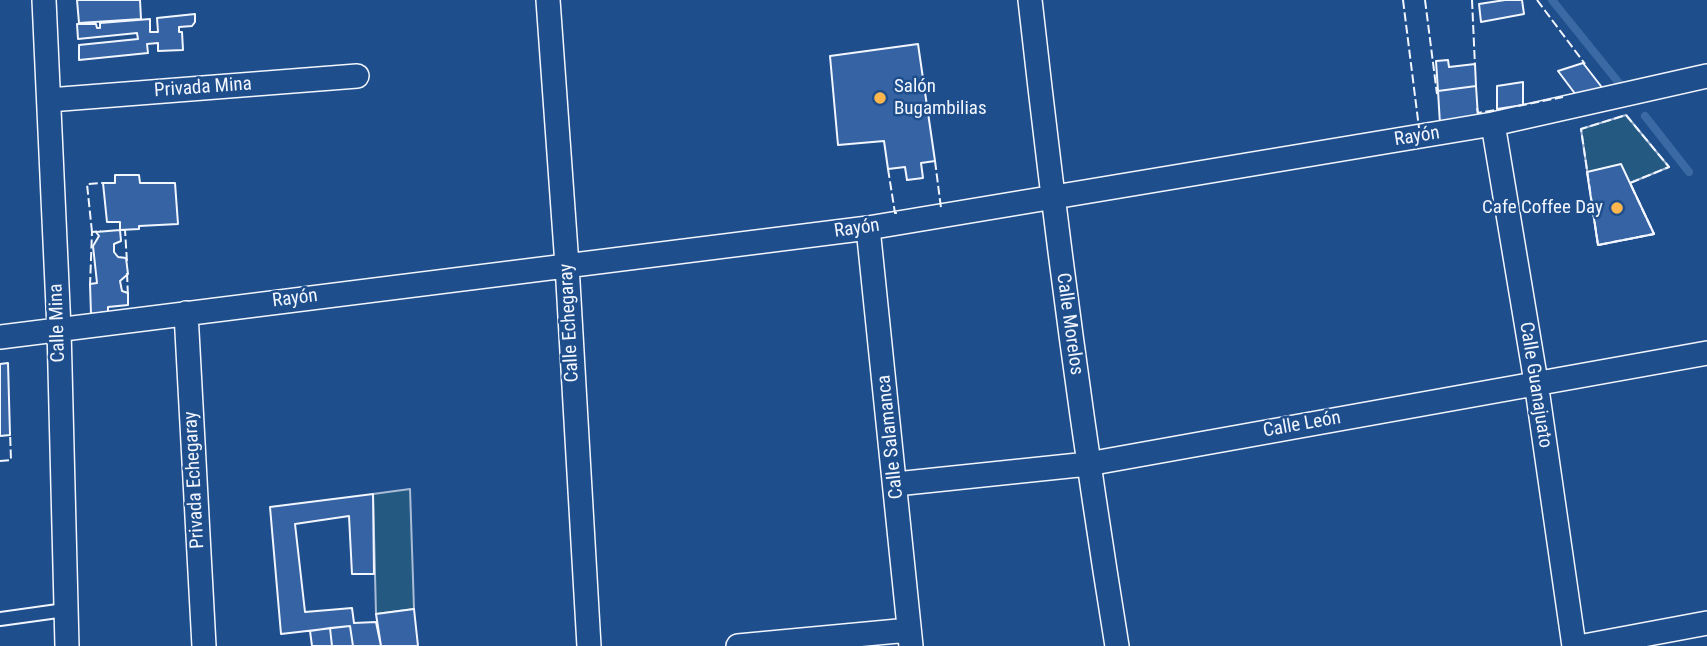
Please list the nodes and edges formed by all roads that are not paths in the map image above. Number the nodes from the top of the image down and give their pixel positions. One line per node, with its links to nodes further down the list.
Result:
1 (44, 0): 6 (street, Calle Mina)
2 (548, 0): 10 (street, Calle Echegaray)
3 (1030, 0): 8 (street, Calle Morelos)
4 (357, 76): 6 (street, Privada Mina)
5 (1707, 76): 7 (street, Rayón)
6 (49, 100): 12 (street, Calle Mina)
7 (1493, 124): 8 (street, Rayón); 15 (street, Calle Guanajuato)
8 (1052, 198): 9 (street, Rayón); 16 (street, Calle Morelos)
9 (868, 228): 10 (street, Rayón); 17 (street, Calle Salamanca)
10 (567, 265): 11 (street, Rayón); 24 (street, Calle Echegaray)
11 (186, 313): 12 (street, Rayón); 23 (street, Privada Echegaray)
12 (59, 328): 13 (street, Rayón); 18 (street, Calle Mina)
13 (0, 337)
14 (1707, 353): 15 (street, Calle León)
15 (1536, 382): 16 (street, Calle León); 27 (street, Calle Guanajuato)
16 (1088, 464): 17 (street, Calle León); 26 (street, Calle Morelos)
17 (896, 484): 21 (street, Calle Salamanca)
18 (65, 610): 19 (lane); 22 (street, Calle Mina)
19 (0, 619)
20 (1707, 623): 28 (street)
21 (910, 638): 25 (street)
22 (66, 646)
23 (204, 646)
24 (589, 646)
25 (738, 646)
26 (1117, 646)
27 (1574, 646)
28 (1584, 646)

